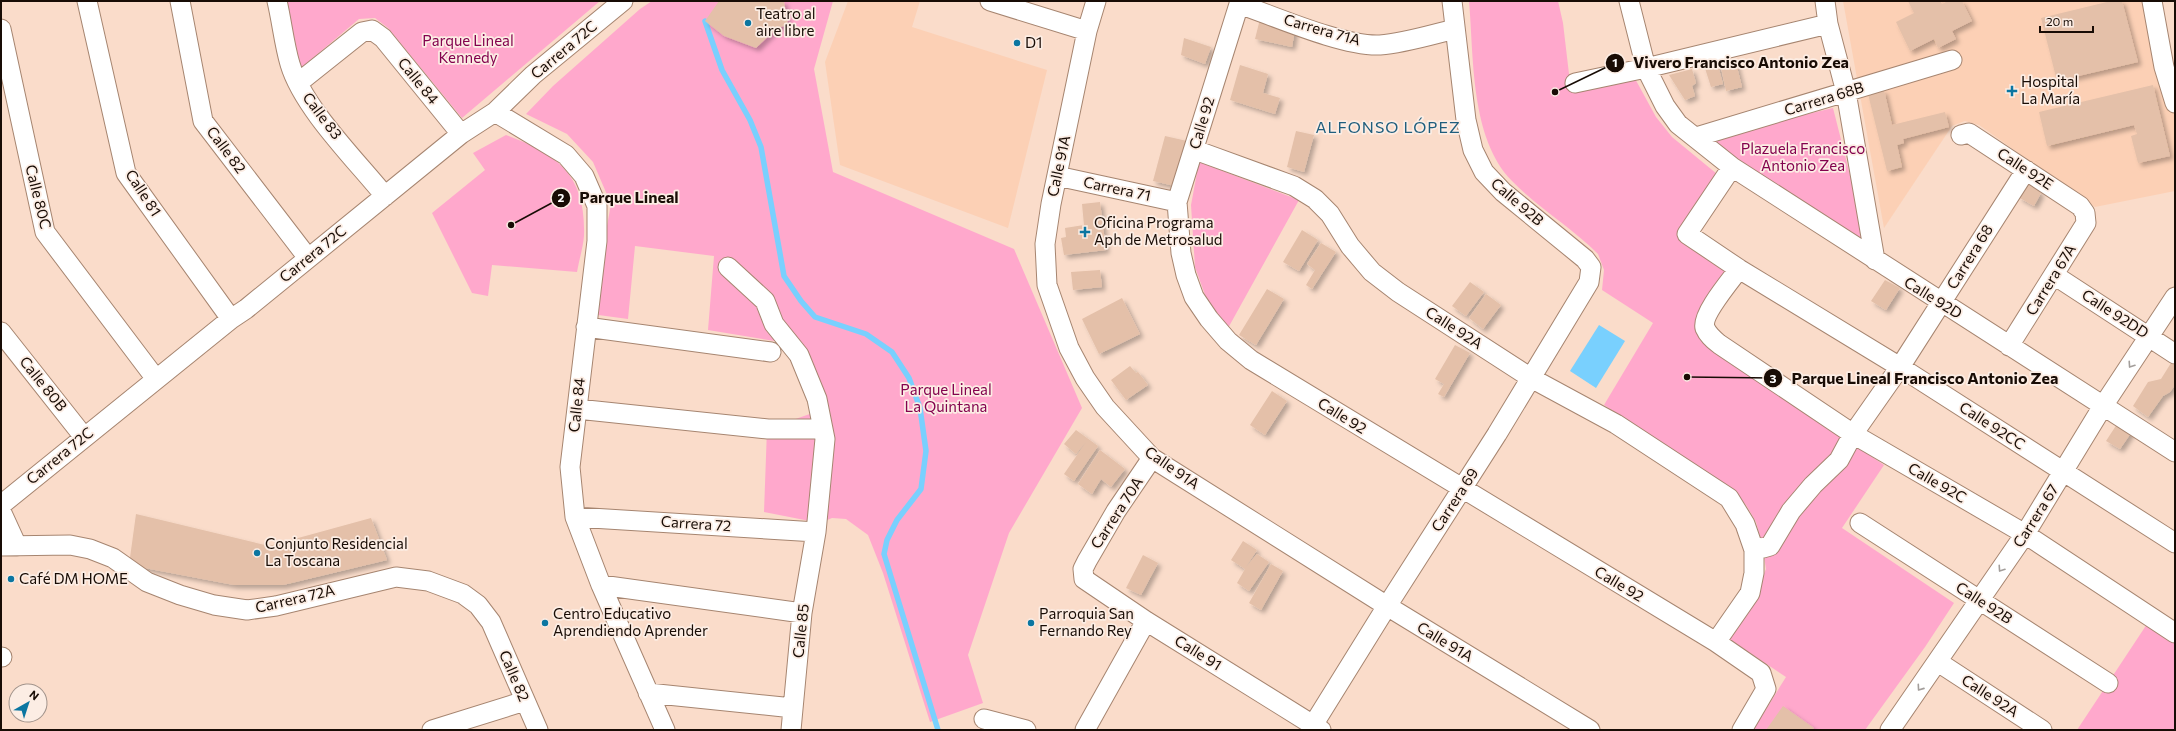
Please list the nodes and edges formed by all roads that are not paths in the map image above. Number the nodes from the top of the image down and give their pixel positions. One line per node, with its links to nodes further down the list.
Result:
1 (87, 1): 42 (street, Calle 81)
2 (180, 1): 34 (street, Calle 82)
3 (277, 1): 19 (street, Calle 83)
4 (623, 1): 23 (street, Carrera 72C)
5 (990, 1): 15 (street)
6 (1096, 1): 15 (street, Calle 91A)
7 (1452, 1): 14 (street, Calle 92B)
8 (1629, 1): 18 (street, Calle 92D)
9 (1824, 1): 12 (street)
10 (2152, 1): 17 (street)
11 (1239, 3): 14 (street, Carrera 71A); 27 (street, Calle 92)
12 (1828, 24): 18 (street); 21 (street)
13 (1, 29): 51 (street, Calle 80C)
14 (1455, 29): 37 (street, Calle 92B)
15 (1087, 31): 30 (street, Calle 91A)
16 (1952, 60): 21 (street, Carrera 68B)
17 (2169, 66): 22 (street)
18 (1646, 68): 20 (street); 26 (street, Calle 92D)
19 (298, 83): 24 (street, Calle 84); 31 (street, Calle 83)
20 (1575, 83)
21 (1846, 92): 26 (street, Carrera 68B); 35 (street)
22 (2175, 103)
23 (495, 112): 24 (street, Carrera 72C); 43 (street, Calle 84)
24 (461, 134): 31 (street, Carrera 72C)
25 (1961, 134): 29 (street, Calle 92E)
26 (1696, 138): 28 (street, Calle 92D)
27 (1194, 150): 32 (street, Calle 92); 50 (street, Calle 92A)
28 (1732, 168): 35 (street, Calle 92D); 38 (street, Calle 92CC)
29 (2026, 170): 33 (street, Calle 92E); 41 (street, Carrera 68)
30 (1057, 176): 32 (street, Carrera 71); 58 (street, Calle 91A)
31 (385, 196): 34 (street, Carrera 72C)
32 (1177, 202): 60 (street, Calle 92)
33 (2085, 213): 39 (street, Carrera 67A)
34 (308, 258): 42 (street, Carrera 72C)
35 (1875, 260): 41 (street, Calle 92D)
36 (728, 267): 54 (street, Calle 85)
37 (1591, 268): 50 (street, Carrera 69)
38 (1739, 269): 49 (street, Calle 92CC); 55 (street, Calle 92C)
39 (2054, 275): 45 (street, Calle 92DD); 46 (street, Carrera 67A)
40 (2175, 297): 45 (street, Carrera 67)
41 (1942, 302): 46 (street, Calle 92D); 49 (street, Carrera 68)
42 (231, 319): 51 (street, Carrera 72C)
43 (586, 327): 47 (street); 53 (street, Calle 84)
44 (1, 332): 56 (street, Calle 80B)
45 (2149, 337): 48 (street, Calle 92DD); 52 (street, Carrera 67, one-way to 52)
46 (2009, 346): 52 (street, Calle 92D)
47 (771, 352)
48 (2175, 354)
49 (1900, 367): 55 (street, Carrera 68); 59 (street, Calle 92CC)
50 (1531, 378): 60 (street, Carrera 69); 78 (street, Calle 92A)
51 (156, 379): 56 (street, Carrera 72C)
52 (2103, 406): 57 (street, Calle 92D); 59 (street, Carrera 67)
53 (577, 408): 54 (street); 63 (street, Calle 84)
54 (823, 429): 65 (street, Calle 85)
55 (1853, 434): 66 (street, Calle 92C); 69 (street, Carrera 68)
56 (84, 437): 61 (street, Carrera 72C)
57 (2175, 452)
58 (1152, 458): 70 (street, Carrera 70A); 73 (street, Calle 91A)
59 (2063, 471): 66 (street, Carrera 67); 67 (street, Calle 92CC)
60 (1462, 489): 73 (street, Carrera 69); 78 (street, Calle 92)
61 (1, 505)
62 (1, 511): 68 (street)
63 (575, 517): 65 (street, Carrera 72); 71 (street, Calle 84)
64 (1860, 523): 72 (street, Calle 92B)
65 (816, 532): 74 (street, Calle 85)
66 (2025, 534): 72 (street, Carrera 67, one-way to 72); 77 (street, Calle 92C)
67 (2175, 543)
68 (9, 546): 76 (street, Carrera 72A)
69 (1755, 547)
70 (1083, 569): 75 (street, Calle 91)
71 (601, 585): 74 (street); 81 (street, Calle 84)
72 (1980, 601): 79 (street, Carrera 67); 80 (street, Calle 92B)
73 (1387, 606): 85 (street, Carrera 69); 93 (street, Calle 91A)
74 (802, 613): 83 (street, Calle 85)
75 (1146, 621): 85 (street, Calle 91); 92 (street)
76 (491, 622): 82 (street, Calle 82)
77 (2175, 633)
78 (1716, 642): 94 (street, Calle 92)
79 (1938, 662): 86 (street, Carrera 67, one-way to 86); 95 (street, Calle 92A)
80 (2108, 683)
81 (648, 694): 83 (street); 89 (street, Calle 84)
82 (525, 701): 87 (street); 88 (street, Calle 82)
83 (793, 708): 90 (street, Calle 85)
84 (984, 719): 91 (street)
85 (1315, 728)
86 (1897, 728)
87 (432, 730)
88 (538, 730)
89 (665, 730)
90 (791, 730)
91 (1026, 730)
92 (1085, 730)
93 (1590, 730)
94 (1742, 730)
95 (2042, 730)

